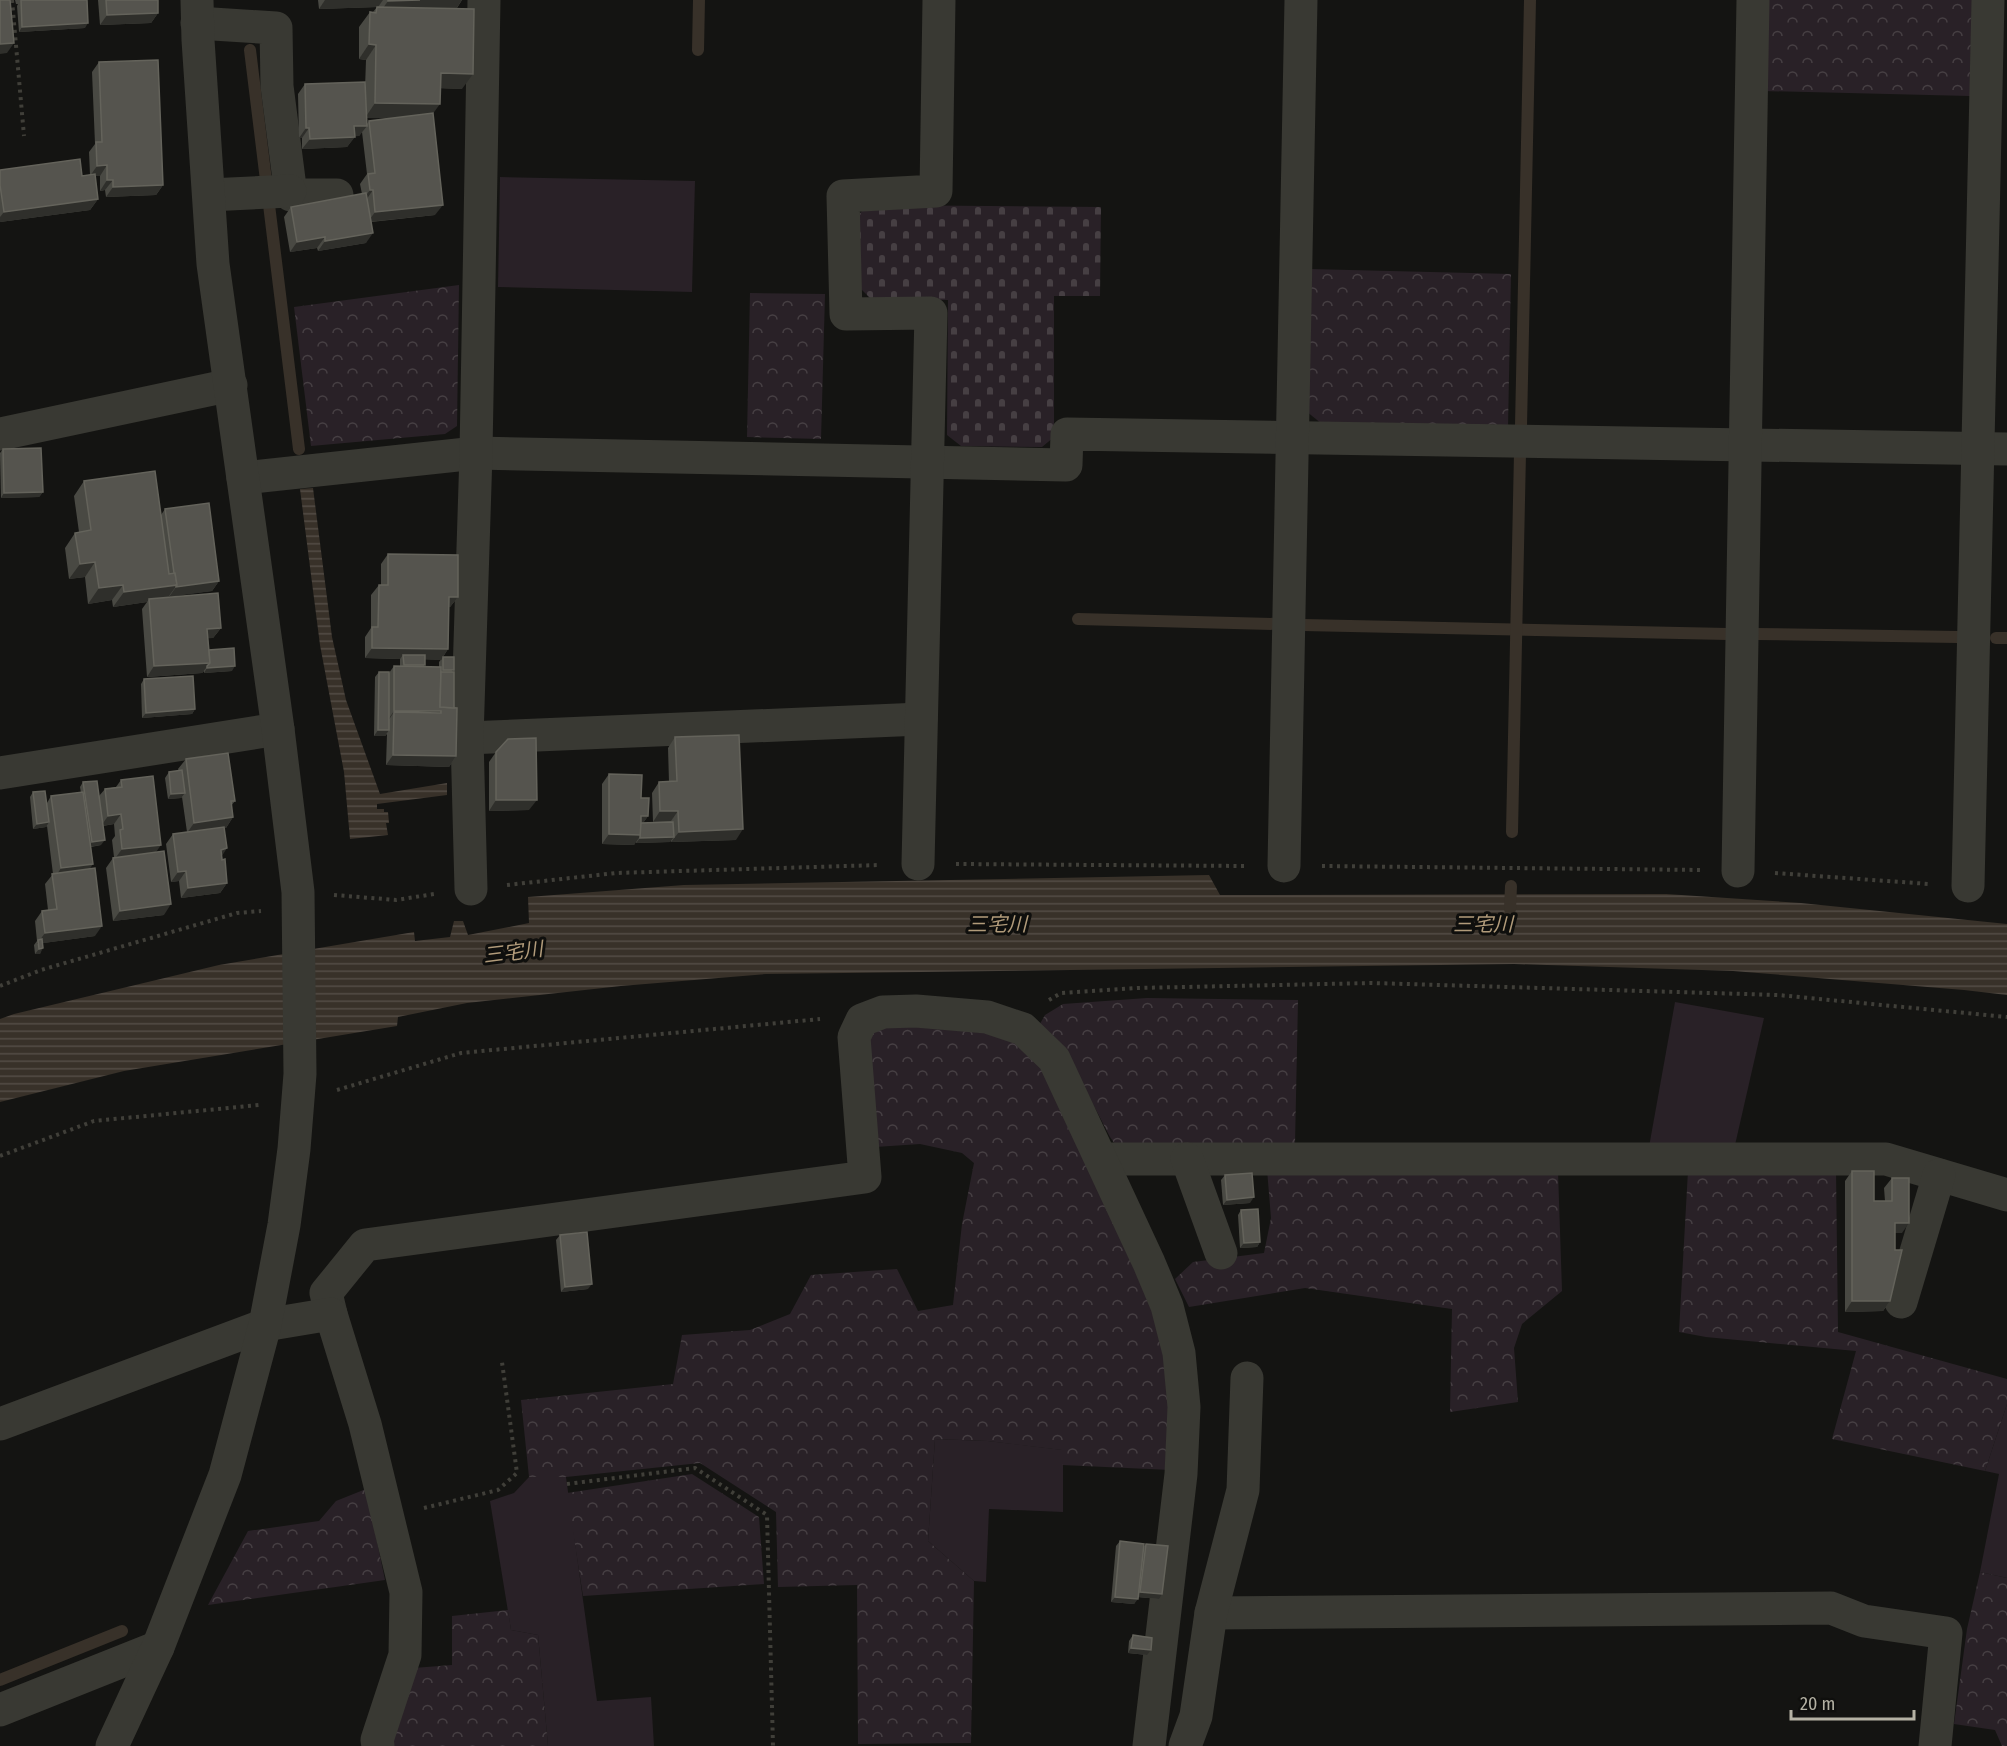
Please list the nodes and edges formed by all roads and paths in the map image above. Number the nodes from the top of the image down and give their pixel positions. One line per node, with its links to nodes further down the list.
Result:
1 (12, 0): 8 (path)
2 (484, 0): 17 (street)
3 (939, 0): 18 (street)
4 (1301, 0): 14 (street)
5 (1753, 0): 15 (street)
6 (1988, 0): 16 (street)
7 (197, 12): 9 (street); 10 (street)
8 (24, 136)
9 (274, 192): 10 (street); 11 (street)
10 (209, 195): 12 (street)
11 (337, 195)
12 (231, 385): 13 (street); 19 (street)
13 (0, 434)
14 (1292, 437): 15 (street); 18 (street); 25 (street)
15 (1744, 445): 16 (street); 26 (street)
16 (1992, 449): 27 (street)
17 (476, 453): 18 (street); 19 (street); 22 (street)
18 (927, 462): 20 (street)
19 (243, 478): 21 (street)
20 (921, 719): 22 (street); 24 (street)
21 (278, 729): 23 (street); 29 (street)
22 (467, 738): 28 (street)
23 (0, 773)
24 (918, 864): 25 (path); 28 (path)
25 (1284, 866): 26 (path)
26 (1738, 871): 27 (path)
27 (1968, 886)
28 (471, 889): 29 (path)
29 (298, 907): 30 (path); 34 (street)
30 (0, 986)
31 (2007, 1017): 33 (path)
32 (862, 1020): 33 (street); 34 (path); 42 (street)
33 (1023, 1029): 36 (street)
34 (299, 1088): 35 (path); 43 (street)
35 (0, 1156)
36 (1101, 1159): 37 (street); 55 (street)
37 (1186, 1160): 38 (street); 40 (street)
38 (1939, 1175): 39 (street); 41 (street)
39 (2007, 1195)
40 (1221, 1252)
41 (1901, 1302)
42 (332, 1314): 43 (street); 48 (street)
43 (265, 1325): 46 (street); 50 (street)
44 (502, 1362): 48 (path)
45 (1247, 1378): 49 (street)
46 (0, 1424)
47 (567, 1484): 54 (path)
48 (388, 1516): 53 (street)
49 (1211, 1612): 56 (street); 57 (street)
50 (158, 1647): 51 (street); 52 (street)
51 (0, 1710)
52 (112, 1746)
53 (378, 1746)
54 (773, 1746)
55 (1149, 1746)
56 (1185, 1746)
57 (1935, 1746)

